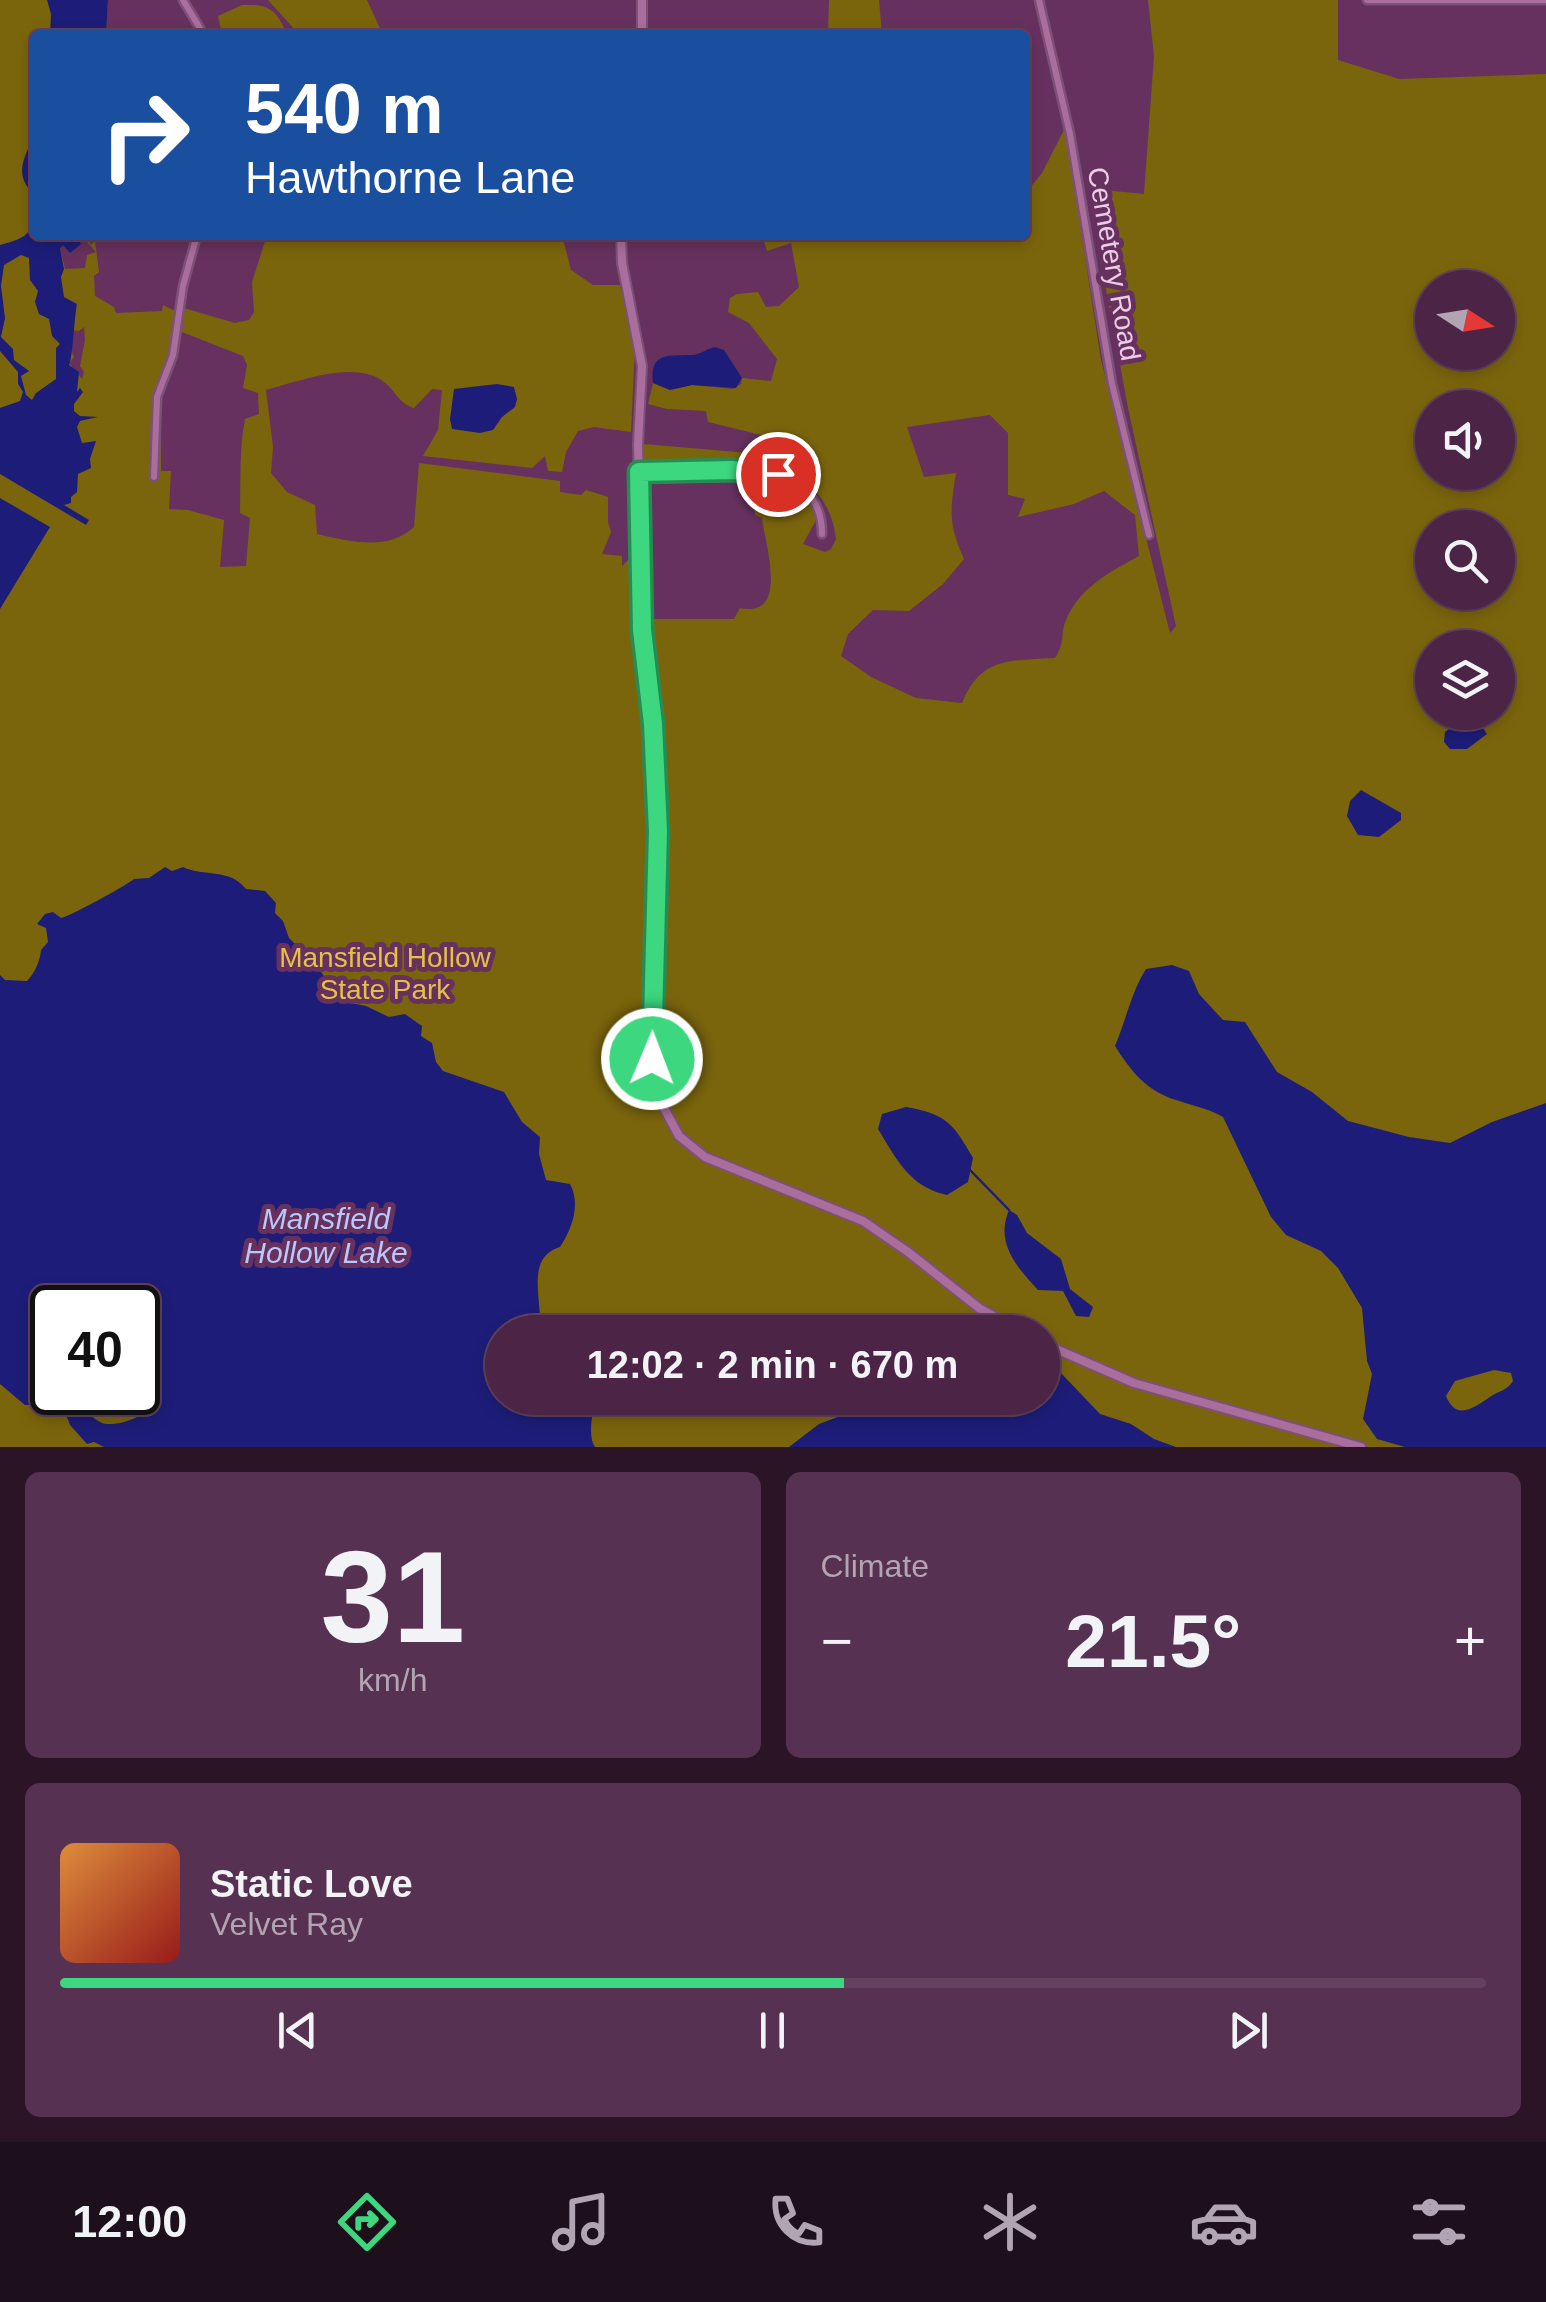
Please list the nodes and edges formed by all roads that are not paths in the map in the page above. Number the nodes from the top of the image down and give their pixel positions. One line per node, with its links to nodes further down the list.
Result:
1 (182, 0): 6 (street)
2 (642, 0): 7 (street)
3 (1039, 0): 13 (street, Cemetery Road)
4 (1368, 0): 5 (street)
5 (1546, 0)
6 (201, 30)
7 (642, 30)
8 (196, 240): 11 (street)
9 (621, 240): 10 (street)
10 (639, 472): 12 (street); 14 (street)
11 (154, 476)
12 (822, 534)
13 (1149, 535)
14 (992, 1315)
15 (1060, 1351): 16 (street)
16 (1361, 1447)

